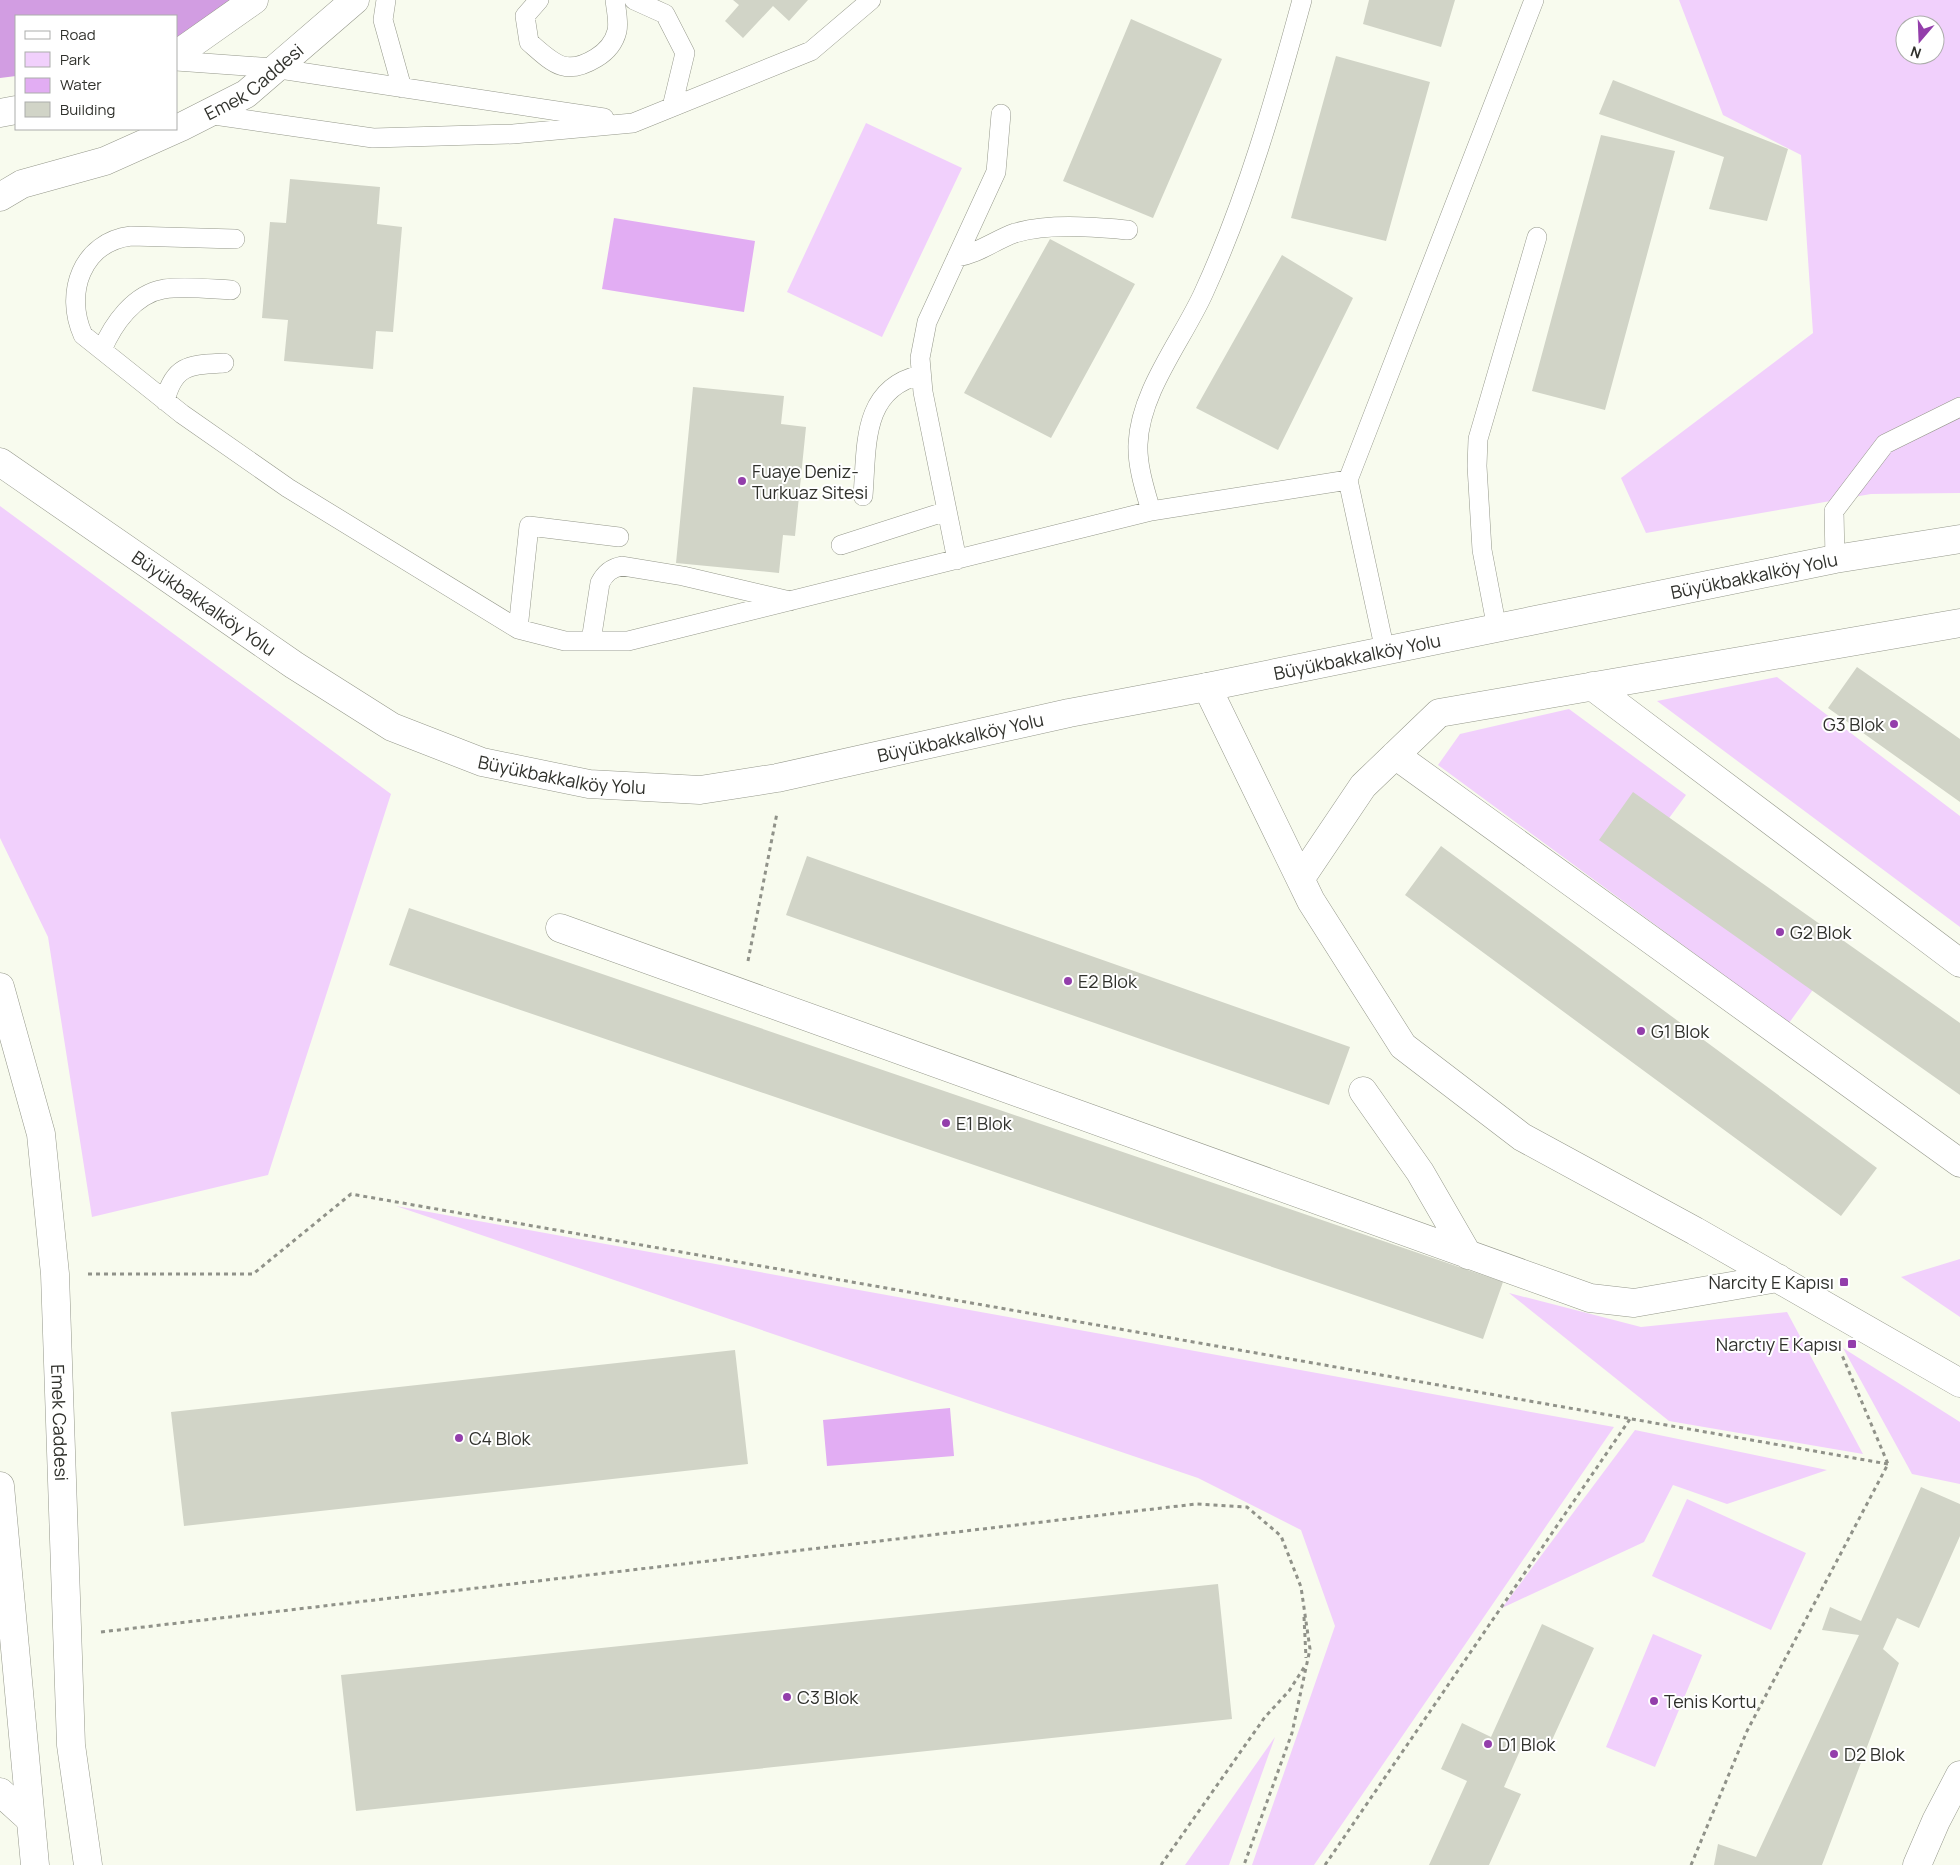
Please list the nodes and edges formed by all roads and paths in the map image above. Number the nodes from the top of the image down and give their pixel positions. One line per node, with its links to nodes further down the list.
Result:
1 (254, 0): 10 (street)
2 (355, 0): 12 (street, Emek Caddesi)
3 (386, 0): 13 (lane)
4 (539, 0): 5 (lane)
5 (615, 0)
6 (634, 0): 14 (lane)
7 (872, 0): 14 (lane)
8 (1302, 0): 39 (lane)
9 (1534, 0): 35 (lane)
10 (178, 53)
11 (178, 61): 12 (lane)
12 (273, 68): 13 (lane); 17 (street, Emek Caddesi)
13 (402, 88): 19 (lane)
14 (672, 107): 19 (lane)
15 (15, 110): 16 (street)
16 (0, 113)
17 (207, 114): 19 (lane); 20 (street, Emek Caddesi)
18 (1001, 114): 26 (lane)
19 (632, 123)
20 (178, 127)
21 (172, 130): 22 (street, Emek Caddesi)
22 (0, 197)
23 (1128, 230): 26 (lane)
24 (1537, 237): 48 (lane)
25 (235, 239): 28 (lane)
26 (958, 257): 30 (lane)
27 (231, 290): 28 (lane)
28 (102, 350): 31 (lane)
29 (224, 363): 31 (lane)
30 (920, 375): 37 (lane); 38 (lane)
31 (165, 400): 47 (lane)
32 (1960, 407): 43 (lane)
33 (0, 440): 36 (street, Büyükbakkalköy Yolu)
34 (0, 462): 36 (street, Büyükbakkalköy Yolu)
35 (1348, 480): 39 (lane); 50 (lane)
36 (32, 484): 54 (street, Büyükbakkalköy Yolu)
37 (863, 496)
38 (947, 510): 42 (lane); 44 (lane)
39 (1151, 511): 44 (lane)
40 (619, 537): 47 (lane)
41 (1960, 539): 43 (street, Büyükbakkalköy Yolu)
42 (841, 545)
43 (1835, 559): 48 (street, Büyükbakkalköy Yolu)
44 (957, 560): 45 (lane)
45 (793, 602): 49 (lane); 49 (lane)
46 (1960, 622): 51 (street)
47 (518, 629): 49 (lane)
48 (1497, 629): 50 (street, Büyükbakkalköy Yolu)
49 (590, 641)
50 (1385, 651): 52 (street, Büyükbakkalköy Yolu)
51 (1592, 686): 53 (street); 57 (street)
52 (1207, 687): 54 (street, Büyükbakkalköy Yolu); 55 (street)
53 (1395, 756): 55 (street); 61 (street)
54 (784, 775): 59 (path)
55 (1300, 878): 64 (street)
56 (560, 928): 59 (street)
57 (1960, 962)
58 (0, 987): 63 (street, Emek Caddesi)
59 (741, 993): 62 (street)
60 (1363, 1091): 62 (street)
61 (1960, 1163)
62 (1468, 1254): 64 (street)
63 (55, 1274): 67 (path); 70 (street, Emek Caddesi)
64 (1778, 1278): 66 (street)
65 (1840, 1350): 68 (path)
66 (1960, 1383)
67 (1630, 1419): 68 (path); 79 (path)
68 (1888, 1464): 80 (path)
69 (0, 1486): 74 (street)
70 (67, 1636): 71 (path); 76 (street, Emek Caddesi)
71 (1307, 1664): 77 (path); 78 (path)
72 (1960, 1775): 81 (street)
73 (0, 1792): 74 (street)
74 (30, 1819): 75 (street)
75 (35, 1865)
76 (88, 1865)
77 (1161, 1865)
78 (1244, 1865)
79 (1324, 1865)
80 (1691, 1865)
81 (1917, 1865)

